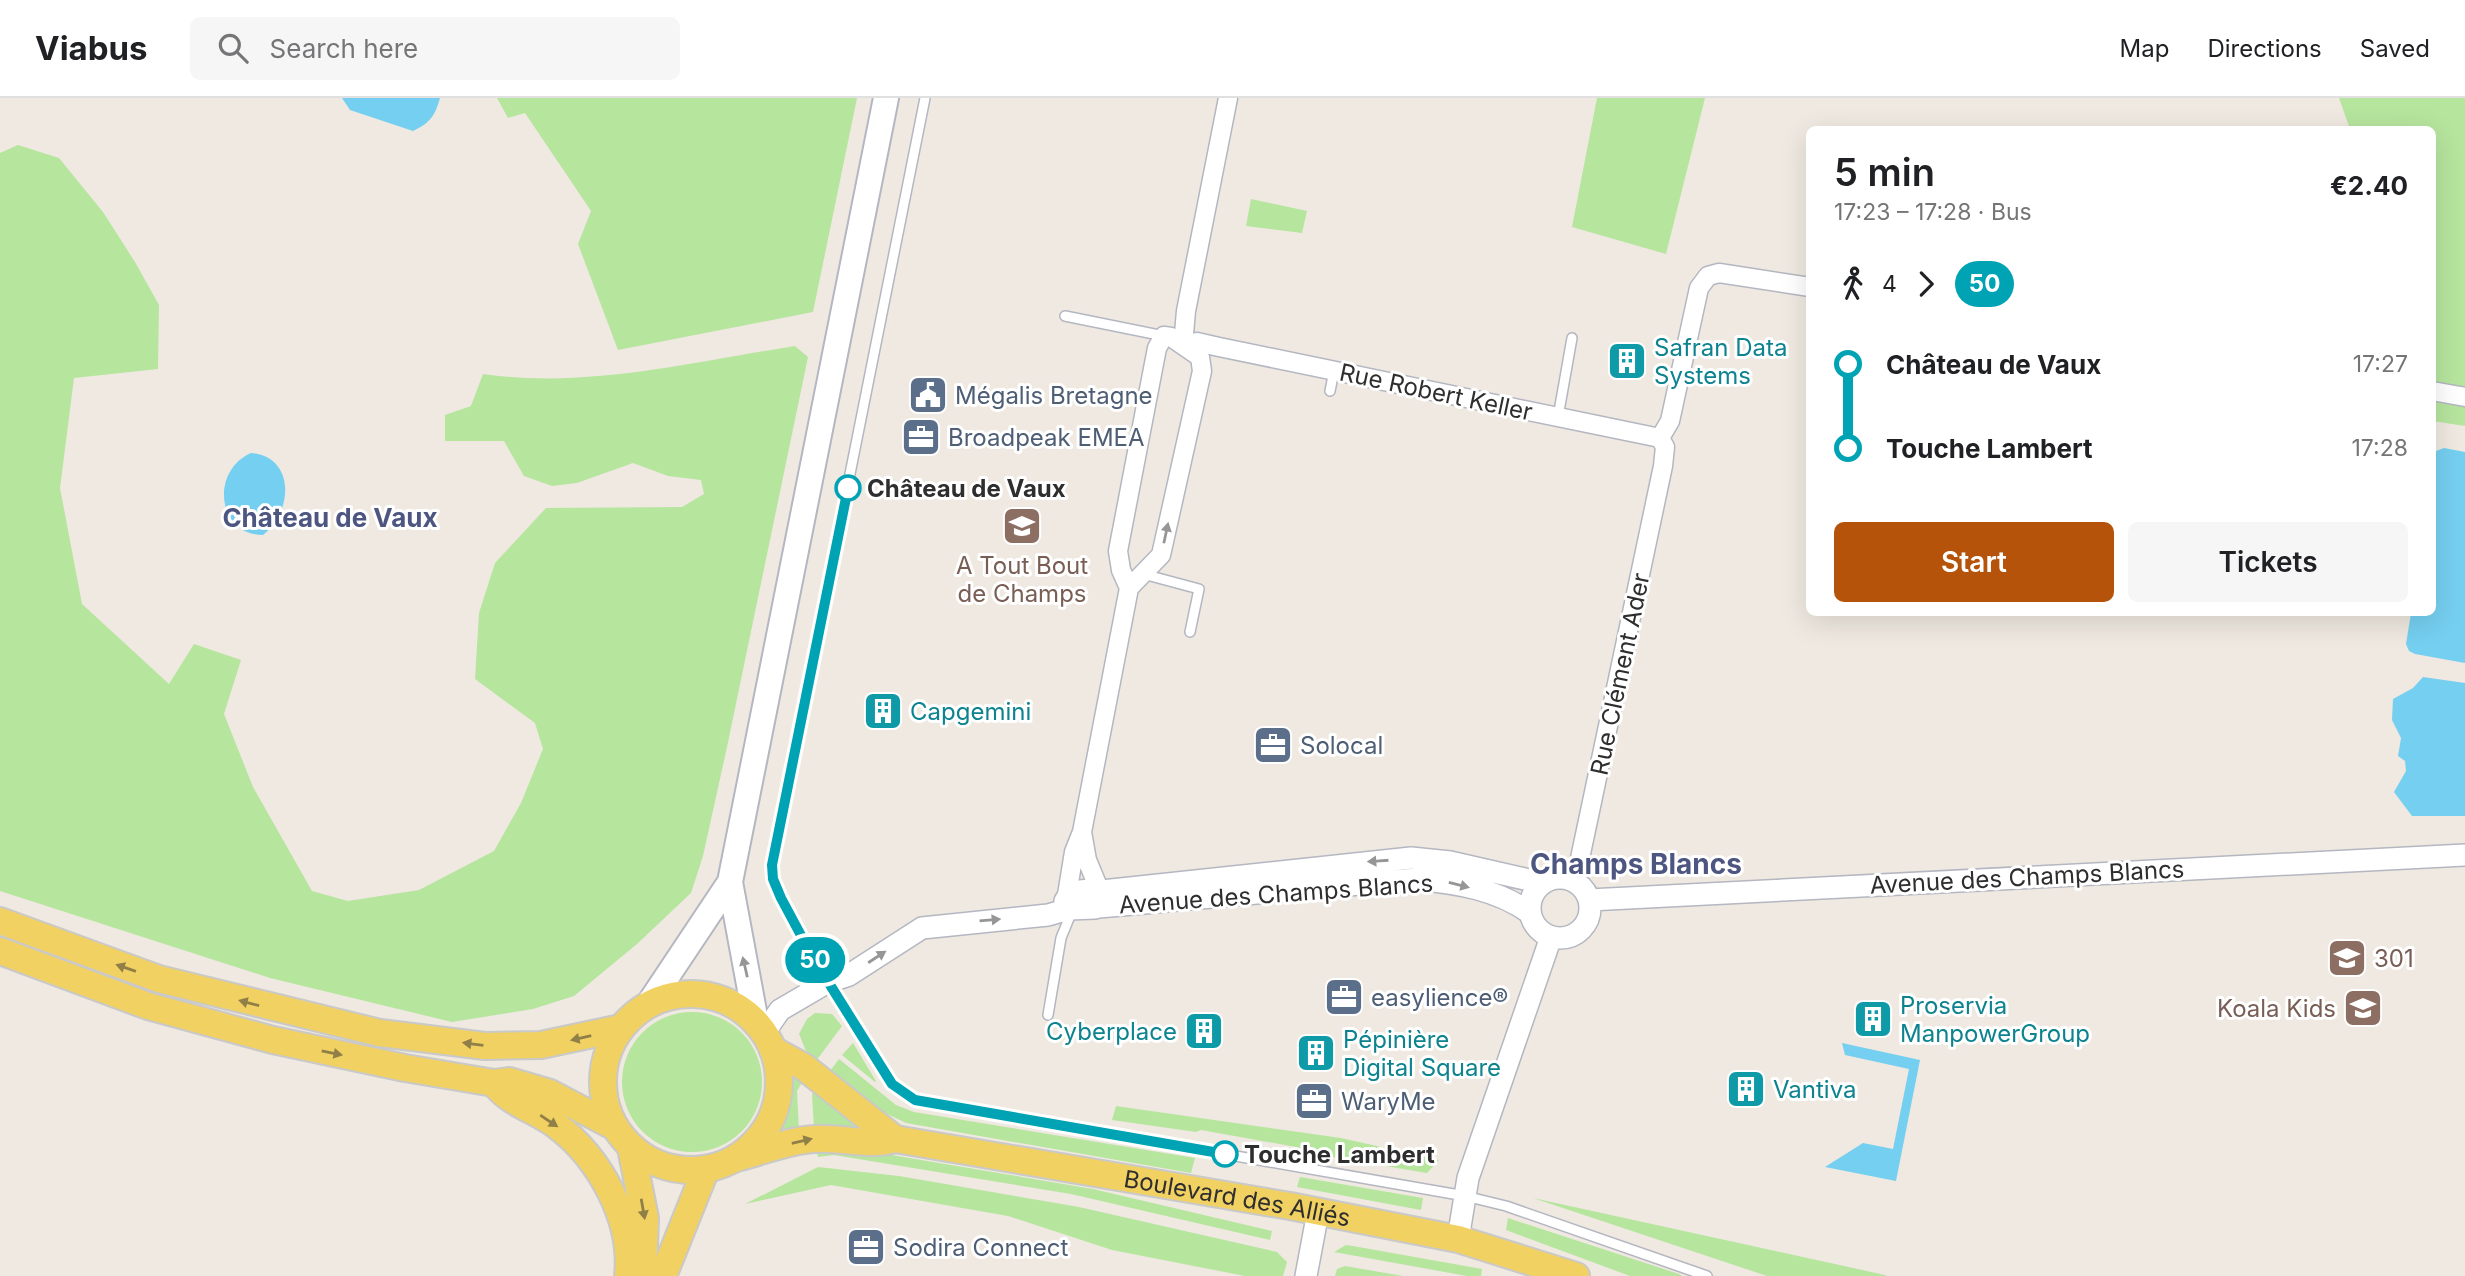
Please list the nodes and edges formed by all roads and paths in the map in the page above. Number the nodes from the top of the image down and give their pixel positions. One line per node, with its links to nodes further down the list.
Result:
1 (886, 98): 20 (main road)
2 (925, 98): 30 (lane)
3 (1228, 98): 8 (street)
4 (1806, 286): 14 (street)
5 (1065, 316): 6 (lane)
6 (1164, 336): 8 (street); 16 (street)
7 (1572, 338): 13 (lane)
8 (1183, 345): 9 (street, Rue Robert Keller); 15 (street, one-way to 8)
9 (1334, 371): 10 (lane); 13 (street, Rue Robert Keller)
10 (1330, 391)
11 (2436, 392): 12 (street)
12 (2465, 397)
13 (1558, 417): 14 (street, Rue Robert Keller)
14 (1660, 438): 21 (street, Rue Clément Ader)
15 (1143, 574): 16 (street); 17 (lane)
16 (1129, 587): 18 (street)
17 (1190, 632)
18 (1082, 832): 23 (street); 25 (street)
19 (2465, 855): 24 (street, Avenue des Champs Blancs)
20 (730, 882): 31 (main road); 34 (main road, one-way to 20)
21 (1575, 882): 22 (street); 24 (street)
22 (1542, 883): 23 (street, Avenue des Champs Blancs, one-way to 23); 26 (street)
23 (1100, 895): 25 (street); 26 (street, Avenue des Champs Blancs, one-way to 26)
24 (1589, 900): 28 (street)
25 (1070, 904): 30 (street, one-way to 25); 32 (lane)
26 (1530, 913): 28 (street)
27 (0, 921): 33 (main road, one-way to 27)
28 (1551, 937): 40 (street)
29 (0, 951): 35 (main road, one-way to 35)
30 (828, 982): 34 (street); 40 (lane)
31 (648, 1005): 33 (main road); 34 (main road)
32 (1048, 1015)
33 (621, 1028): 36 (main road)
34 (764, 1035): 37 (main road, Boulevard des Alliés); 38 (main road)
35 (494, 1083): 36 (main road); 43 (main road, one-way to 43)
36 (623, 1137): 39 (main road); 44 (main road, one-way to 44)
37 (895, 1139): 38 (main road, Boulevard des Alliés, one-way to 37); 41 (main road, Boulevard des Alliés)
38 (736, 1158): 39 (main road)
39 (706, 1169): 45 (main road)
40 (1465, 1196): 42 (street); 48 (lane)
41 (1318, 1212): 42 (main road, Boulevard des Alliés); 46 (street)
42 (1458, 1239): 47 (main road, Boulevard des Alliés)
43 (628, 1276)
44 (643, 1276)
45 (663, 1276)
46 (1306, 1276)
47 (1576, 1276)
48 (1707, 1276)

